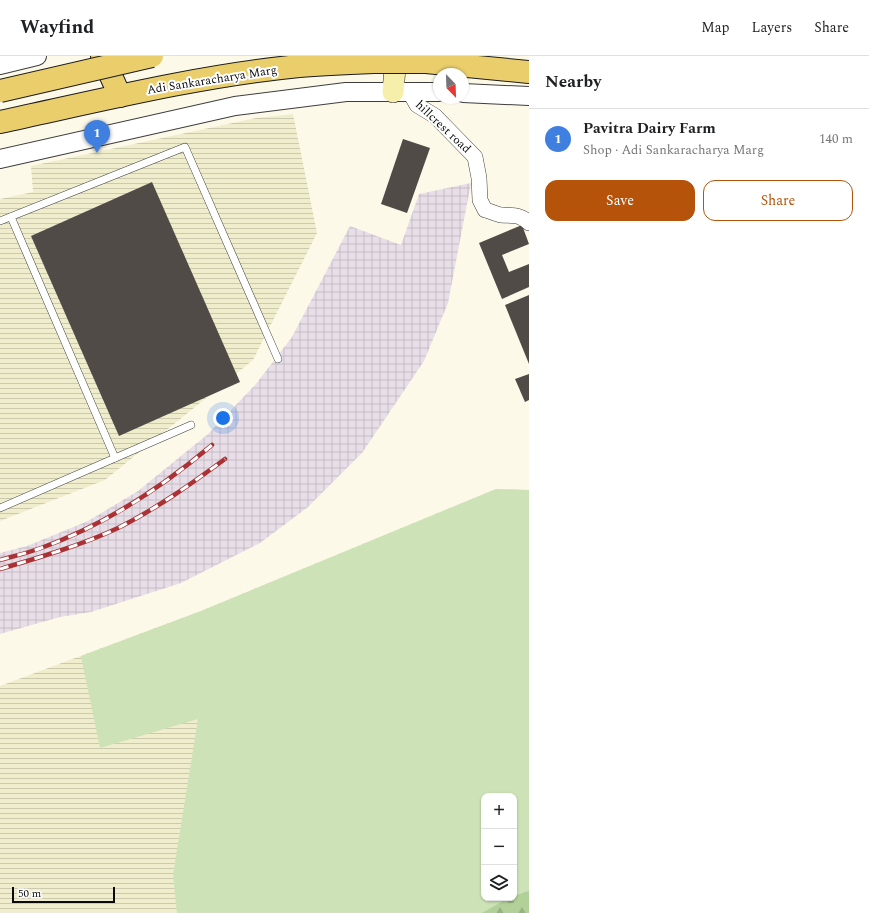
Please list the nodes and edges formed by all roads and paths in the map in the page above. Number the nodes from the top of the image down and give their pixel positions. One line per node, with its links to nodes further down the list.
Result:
1 (36, 56): 6 (street)
2 (102, 56): 12 (main road)
3 (121, 56): 12 (main road)
4 (152, 56): 8 (main road, bridge)
5 (396, 56): 9 (main road)
6 (0, 65)
7 (529, 72): 12 (main road, Adi Sankaracharya Marg, bridge)
8 (0, 91)
9 (401, 92): 10 (street, hillcrest road); 15 (street, hillcrest road); 18 (street, hillcrest road)
10 (433, 92)
11 (469, 93): 13 (street)
12 (120, 96): 14 (main road, Adi Sankaracharya Marg)
13 (529, 96)
14 (0, 122)
15 (0, 158)
16 (11, 217): 17 (lane); 19 (lane); 21 (lane)
17 (0, 221)
18 (529, 223)
19 (278, 359)
20 (191, 425): 21 (lane)
21 (115, 458): 22 (lane)
22 (0, 508)

